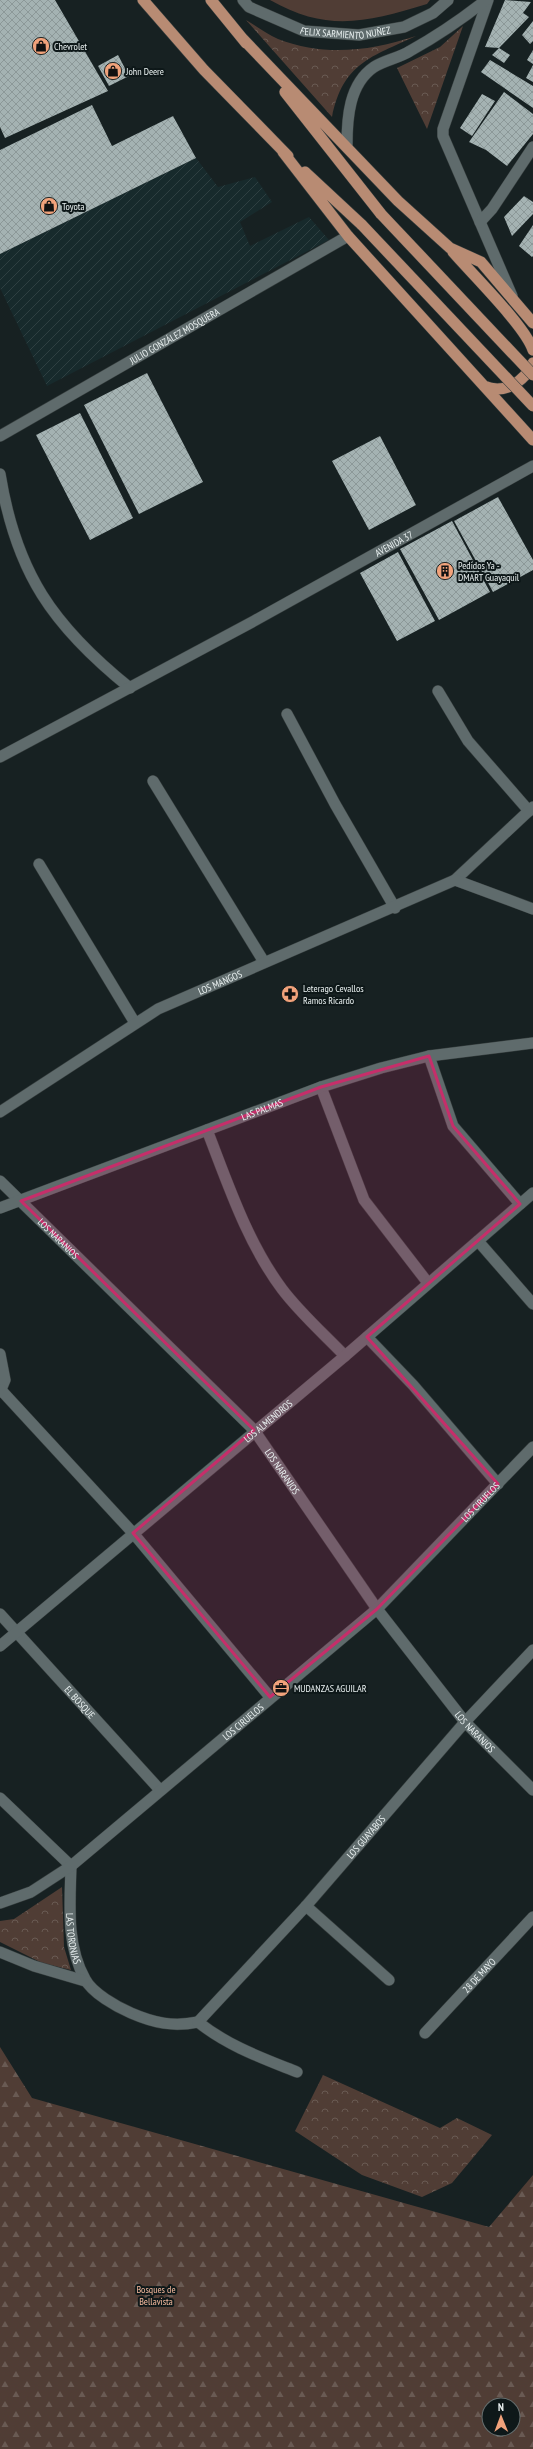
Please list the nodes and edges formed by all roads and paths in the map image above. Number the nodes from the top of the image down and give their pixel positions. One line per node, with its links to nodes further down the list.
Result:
1 (143, 0): 9 (main road)
2 (211, 0): 6 (main road)
3 (243, 0): 4 (street, FELIX SARMIENTO NUÑEZ)
4 (448, 0)
5 (487, 0): 7 (street); 10 (street)
6 (241, 37): 7 (main road); 17 (main road, bridge)
7 (347, 145): 12 (main road)
8 (533, 147): 10 (street)
9 (283, 152): 11 (main road); 19 (main road, bridge)
10 (480, 222): 13 (street)
11 (348, 236): 18 (main road); 20 (street, JULIO GONZÁLEZ MOSQUERA)
12 (450, 248): 13 (main road); 15 (main road)
13 (514, 301): 14 (main road)
14 (533, 324)
15 (533, 350)
16 (533, 363): 18 (main road)
17 (533, 375)
18 (483, 386): 21 (main road)
19 (533, 406)
20 (0, 436)
21 (533, 440)
22 (533, 466): 24 (street, AVENIDA 37)
23 (0, 474): 24 (street)
24 (130, 688): 27 (street, AVENIDA 37)
25 (438, 691): 29 (street)
26 (287, 714): 32 (street)
27 (0, 757)
28 (153, 781): 34 (street)
29 (531, 809): 31 (street, LOS MANGOS)
30 (39, 864): 35 (street)
31 (455, 880): 32 (street, LOS MANGOS); 33 (street)
32 (395, 908): 34 (street, LOS MANGOS)
33 (533, 908)
34 (264, 962): 35 (street, LOS MANGOS)
35 (135, 1024): 39 (street, LOS MANGOS)
36 (533, 1042): 37 (street, LAS PALMAS)
37 (429, 1056): 38 (street, LAS PALMAS); 44 (street)
38 (321, 1087): 40 (street, LAS PALMAS); 47 (street)
39 (0, 1112)
40 (207, 1130): 43 (street, LAS PALMAS); 51 (street)
41 (0, 1180): 43 (street, LOS NARANJOS)
42 (533, 1193): 44 (street, LOS ALMENDROS)
43 (20, 1201): 45 (street, LAS PALMAS); 53 (street, LOS NARANJOS)
44 (520, 1204): 46 (street, LOS ALMENDROS)
45 (0, 1208)
46 (478, 1241): 47 (street, LOS ALMENDROS); 48 (street)
47 (428, 1283): 49 (street, LOS ALMENDROS)
48 (533, 1304)
49 (367, 1337): 51 (street, LOS ALMENDROS); 55 (street)
50 (0, 1354): 52 (street)
51 (345, 1356): 53 (street, LOS ALMENDROS)
52 (1, 1391): 56 (street)
53 (254, 1430): 56 (street, LOS ALMENDROS); 57 (street, LOS NARANJOS)
54 (533, 1447): 55 (street, LOS CIRUELOS)
55 (498, 1484): 57 (street, LOS CIRUELOS)
56 (133, 1533): 59 (street, LOS ALMENDROS); 62 (street)
57 (377, 1609): 62 (street, LOS CIRUELOS); 63 (street, LOS NARANJOS)
58 (0, 1614): 59 (street, EL BOSQUE)
59 (15, 1632): 60 (street, LOS ALMENDROS); 64 (street, EL BOSQUE)
60 (0, 1646)
61 (533, 1650): 63 (street, LOS GUAYABOS)
62 (270, 1697): 64 (street, LOS CIRUELOS)
63 (465, 1722): 65 (street, LOS NARANJOS); 69 (street, LOS GUAYABOS)
64 (160, 1790): 67 (street, LOS CIRUELOS)
65 (533, 1790)
66 (0, 1798): 67 (street)
67 (71, 1866): 68 (street, LOS CIRUELOS); 73 (street, LAS TORONJAS)
68 (0, 1903)
69 (306, 1906): 72 (street); 74 (street, LOS GUAYABOS)
70 (533, 1917): 75 (street, 28 DE MAYO)
71 (0, 1952): 73 (street)
72 (389, 1980)
73 (85, 1981): 74 (street, LAS TORONJAS)
74 (198, 2022): 76 (street)
75 (425, 2033)
76 (297, 2072)

